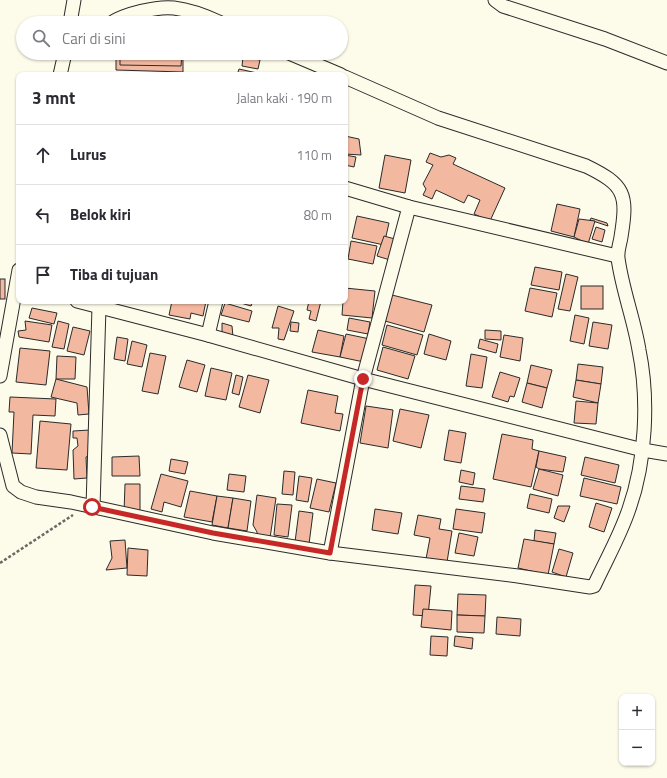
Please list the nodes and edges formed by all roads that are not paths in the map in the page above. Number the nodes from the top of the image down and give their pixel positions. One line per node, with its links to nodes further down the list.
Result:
1 (74, 0): 3 (street)
2 (495, 0): 8 (street)
3 (71, 16)
4 (130, 16): 5 (street)
5 (206, 16)
6 (63, 60): 9 (street)
7 (306, 60): 10 (street)
8 (667, 63)
9 (61, 72)
10 (334, 72)
11 (348, 78): 14 (street)
12 (348, 189): 13 (street)
13 (409, 207): 14 (street); 21 (street)
14 (617, 256): 23 (street)
15 (16, 295): 20 (street)
16 (88, 304): 18 (street)
17 (215, 304): 19 (street)
18 (99, 307): 19 (street); 25 (street)
19 (208, 334): 21 (street)
20 (0, 376)
21 (363, 379): 23 (street); 26 (street)
22 (0, 435): 25 (street)
23 (643, 450): 24 (street); 26 (street)
24 (667, 454)
25 (92, 507): 26 (street)
26 (330, 553)

